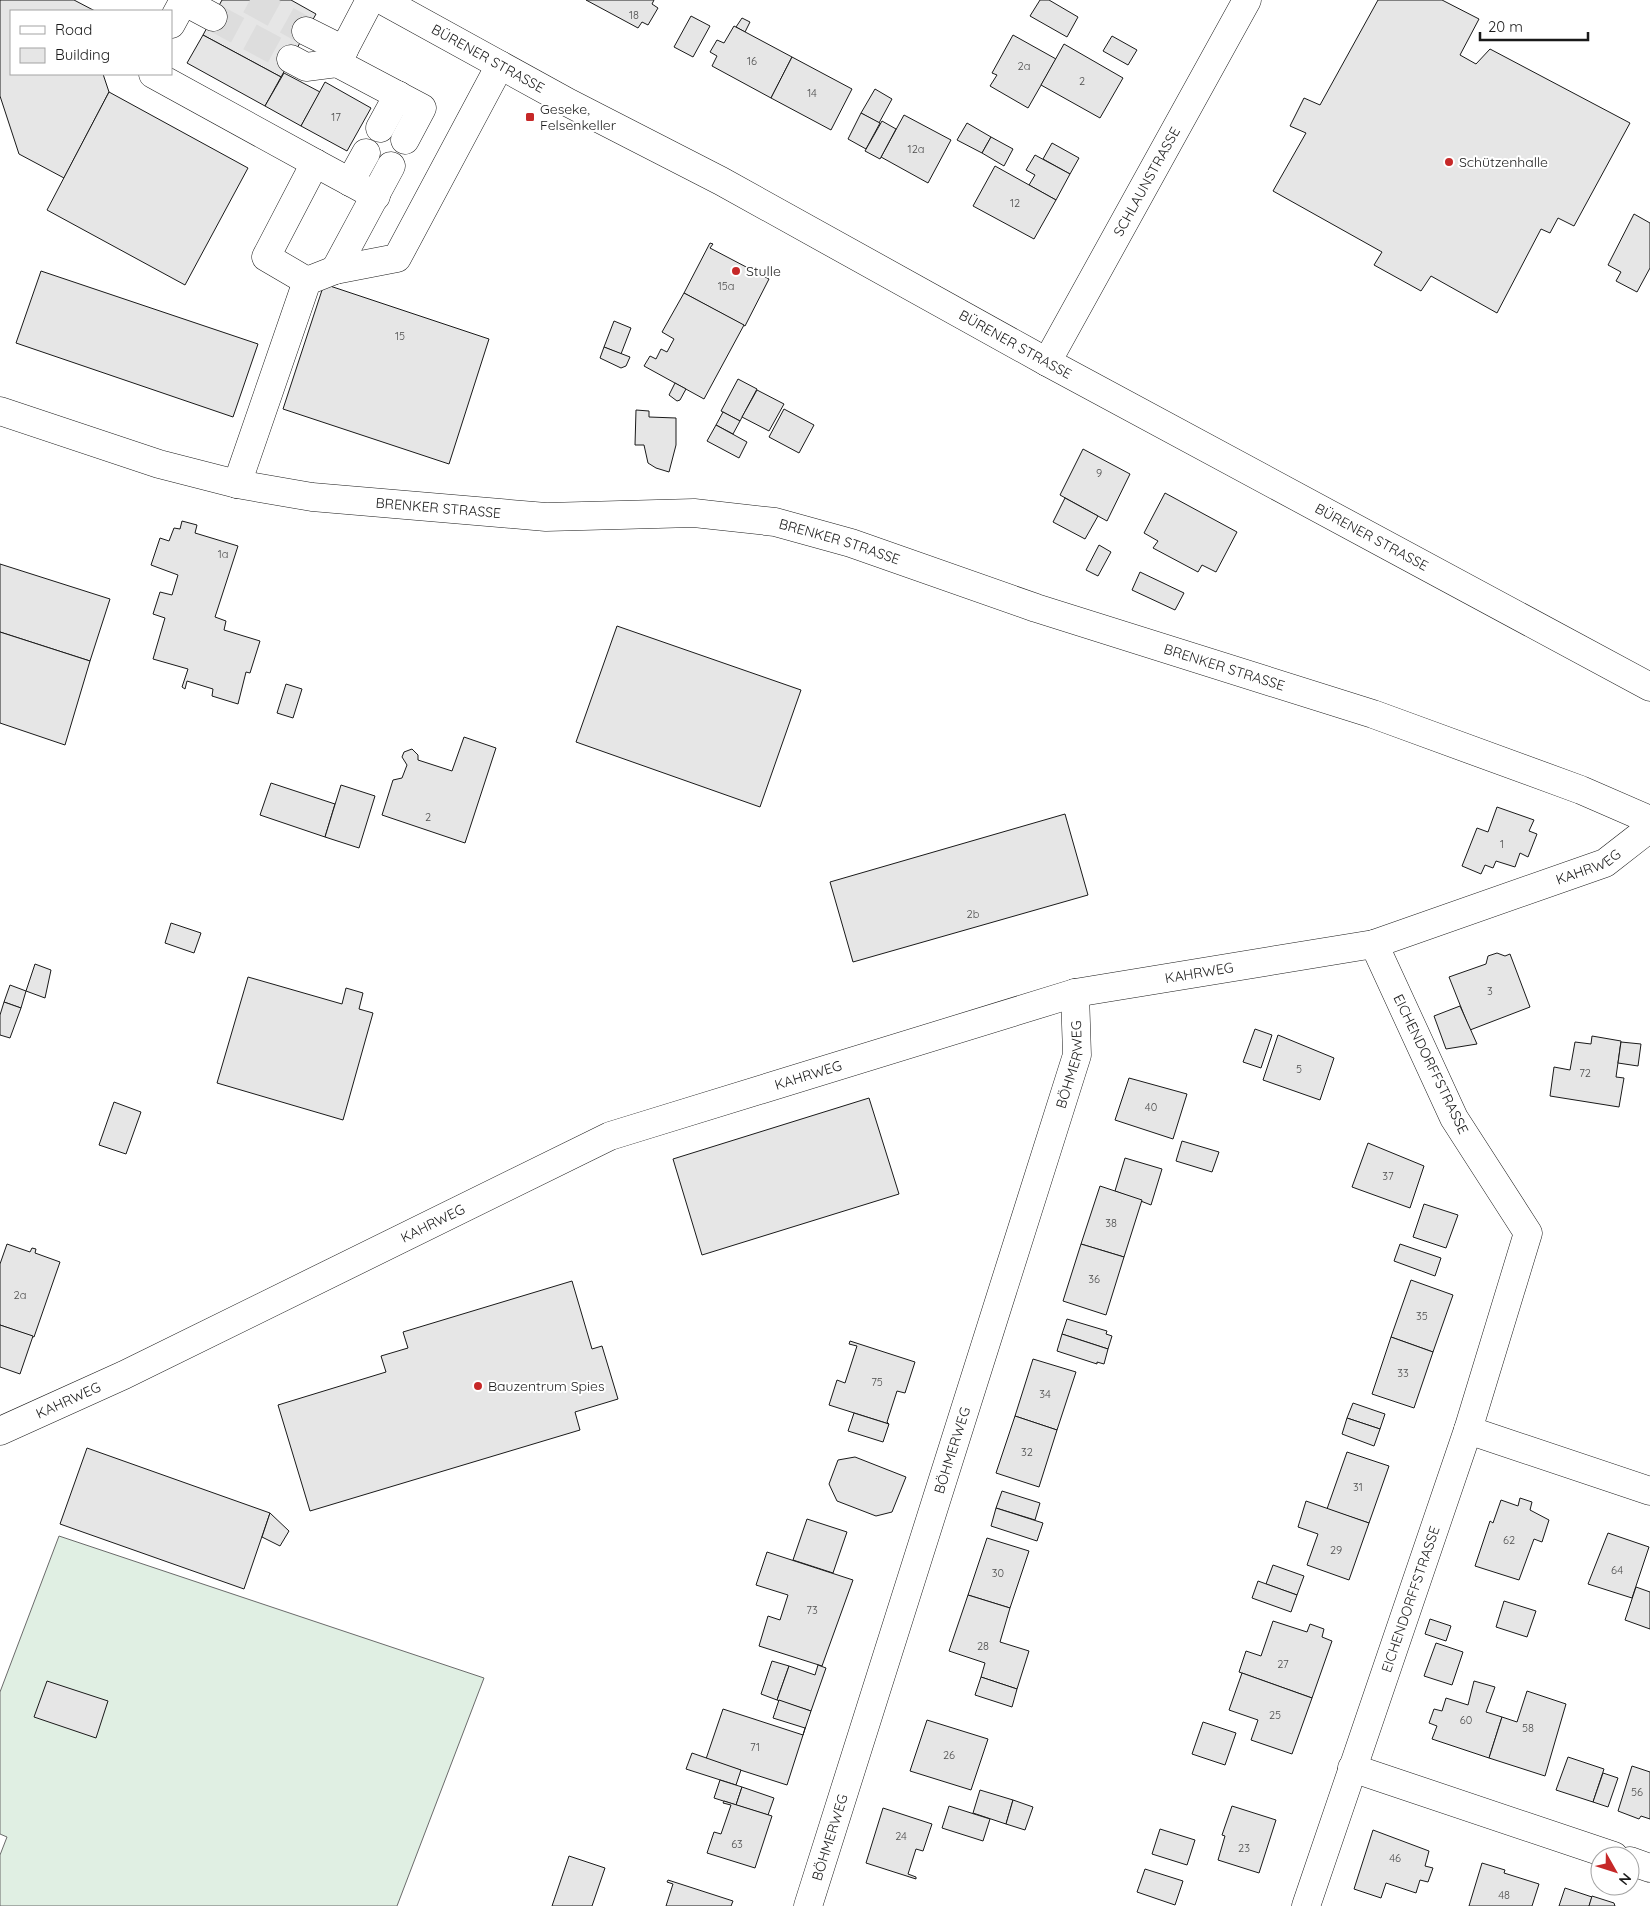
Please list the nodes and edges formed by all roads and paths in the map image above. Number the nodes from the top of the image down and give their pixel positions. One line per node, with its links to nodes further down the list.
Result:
1 (184, 0): 5 (street); 6 (street)
2 (370, 0): 8 (street)
3 (382, 0): 10 (street, BÜRENER STRASSE)
4 (1247, 0): 22 (street, SCHLAUNSTRASSE)
5 (213, 17)
6 (172, 22)
7 (306, 31): 8 (street)
8 (340, 57): 9 (street); 12 (street)
9 (291, 59)
10 (500, 65): 20 (street); 22 (street, BÜRENER STRASSE)
11 (155, 75): 16 (street)
12 (398, 95): 13 (street); 14 (street)
13 (380, 128)
14 (405, 140)
15 (366, 153): 18 (street)
16 (315, 163): 18 (street); 21 (street)
17 (391, 166): 19 (street)
18 (350, 182): 19 (street)
19 (376, 196): 20 (street)
20 (335, 270): 21 (street)
21 (307, 281): 24 (street)
22 (1047, 362): 25 (street, BÜRENER STRASSE)
23 (0, 410): 24 (street, BRENKER STRASSE)
24 (237, 484): 26 (street, BRENKER STRASSE)
25 (1650, 687)
26 (1650, 820)
27 (1650, 828): 28 (street, KAHRWEG)
28 (1374, 944): 29 (street, KAHRWEG); 30 (street, EICHENDORFFSTRASSE)
29 (1075, 993): 31 (street, KAHRWEG); 35 (street, BÖHMERWEG)
30 (1468, 1430): 32 (street); 33 (street, EICHENDORFFSTRASSE)
31 (0, 1431)
32 (1650, 1491)
33 (1352, 1768): 34 (street); 36 (street, EICHENDORFFSTRASSE)
34 (1590, 1848)
35 (808, 1906)
36 (1306, 1906)

